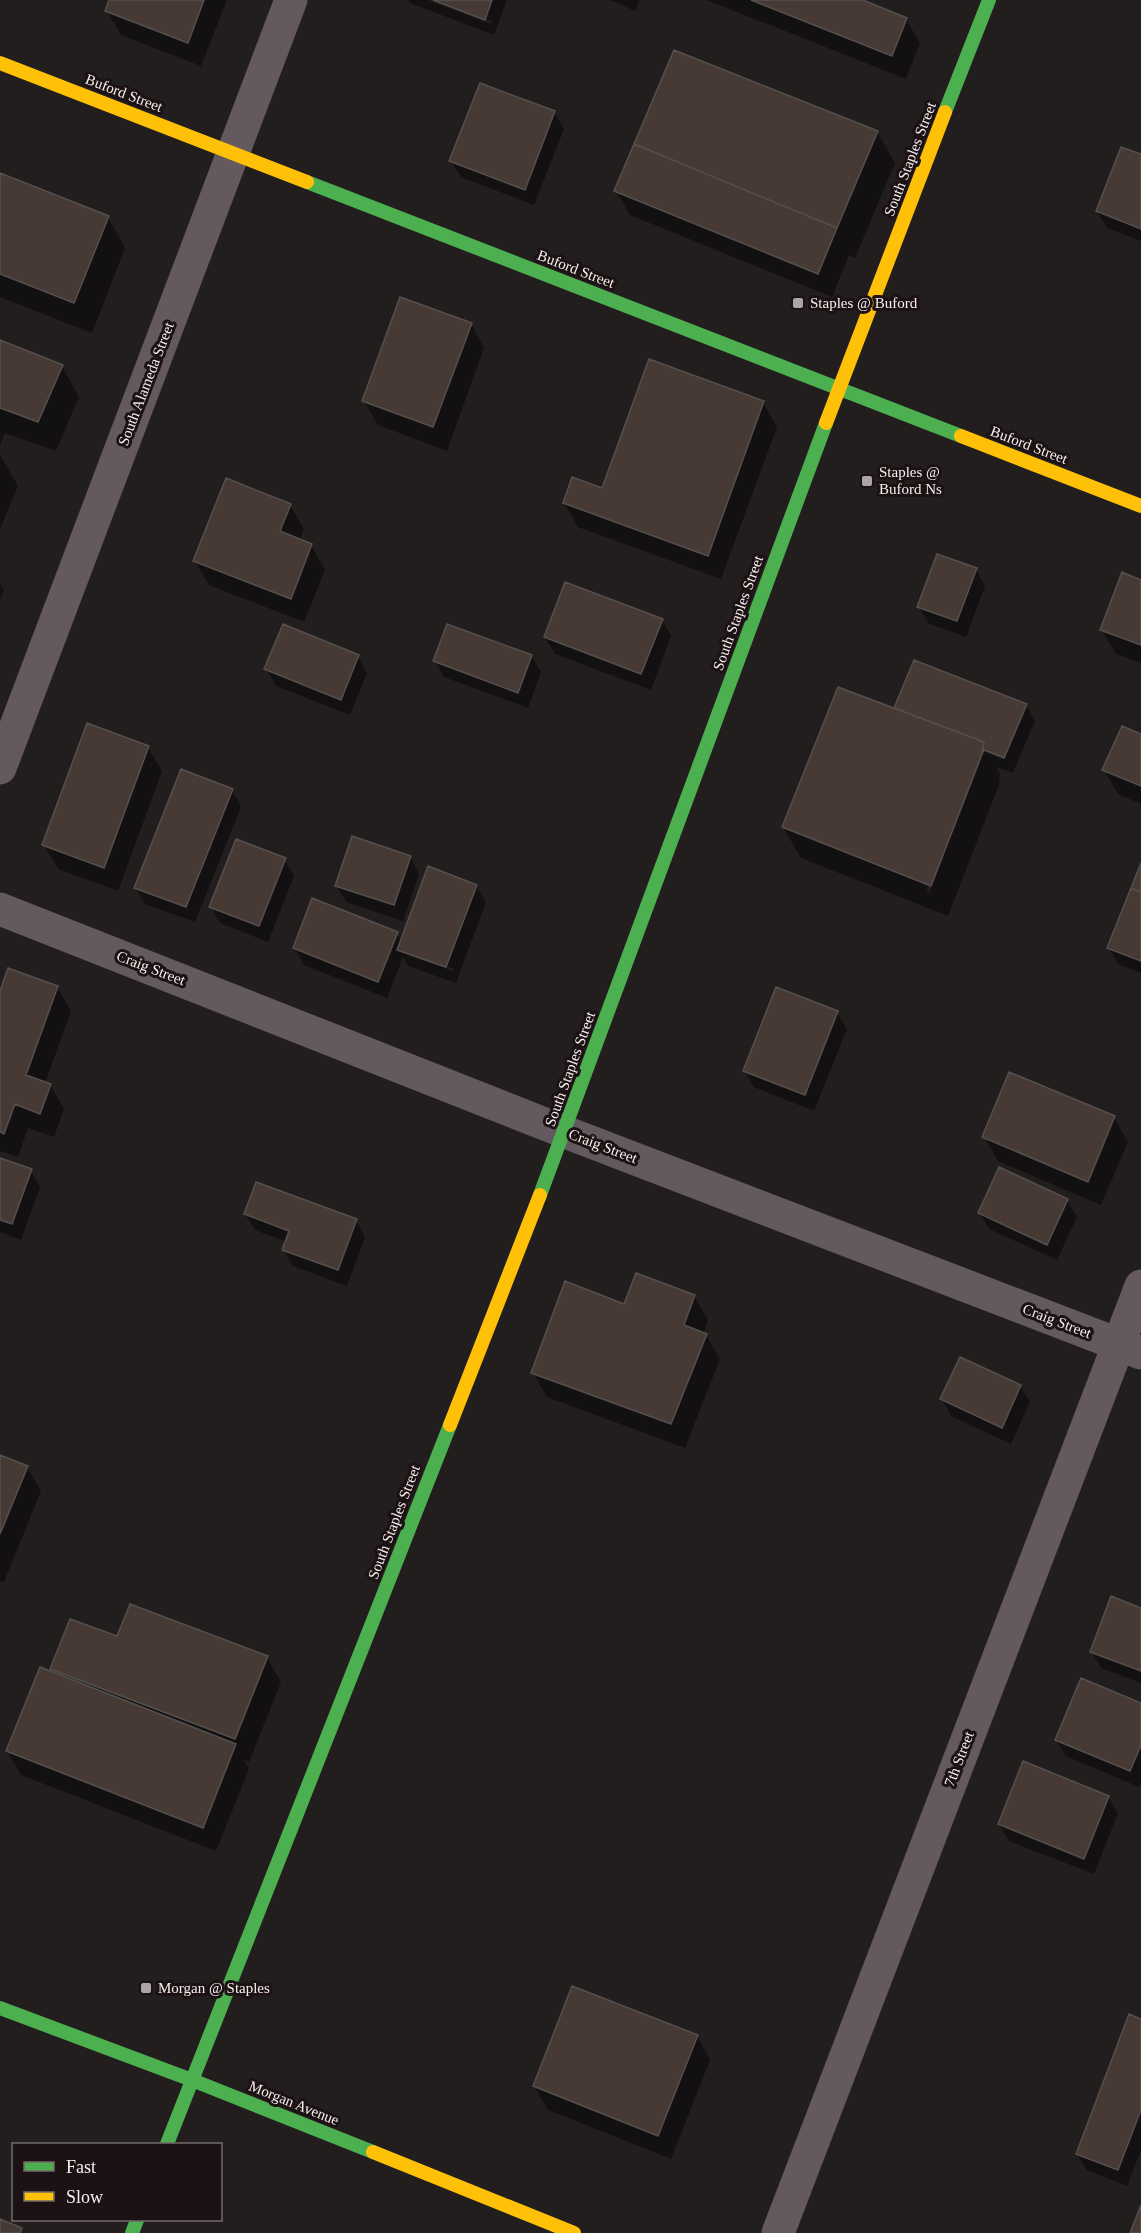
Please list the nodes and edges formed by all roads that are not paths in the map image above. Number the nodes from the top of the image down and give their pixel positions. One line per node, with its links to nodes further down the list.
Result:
1 (291, 0): 4 (street, South Alameda Street)
2 (989, 0): 5 (main road, South Staples Street)
3 (0, 63): 4 (main road, Buford Street)
4 (234, 153): 5 (main road, Buford Street); 7 (street, South Alameda Street)
5 (838, 388): 6 (main road, Buford Street); 9 (main road, South Staples Street)
6 (1141, 506)
7 (0, 768)
8 (0, 909): 9 (street, Craig Street)
9 (565, 1131): 11 (street, Craig Street); 13 (main road, South Staples Street)
10 (1141, 1286): 11 (street, 7th Street)
11 (1129, 1348): 16 (street, 7th Street)
12 (0, 2008): 13 (main road, Morgan Avenue)
13 (192, 2080): 14 (main road, South Staples Street); 15 (main road, Morgan Avenue)
14 (168, 2143)
15 (574, 2233)
16 (778, 2233)

